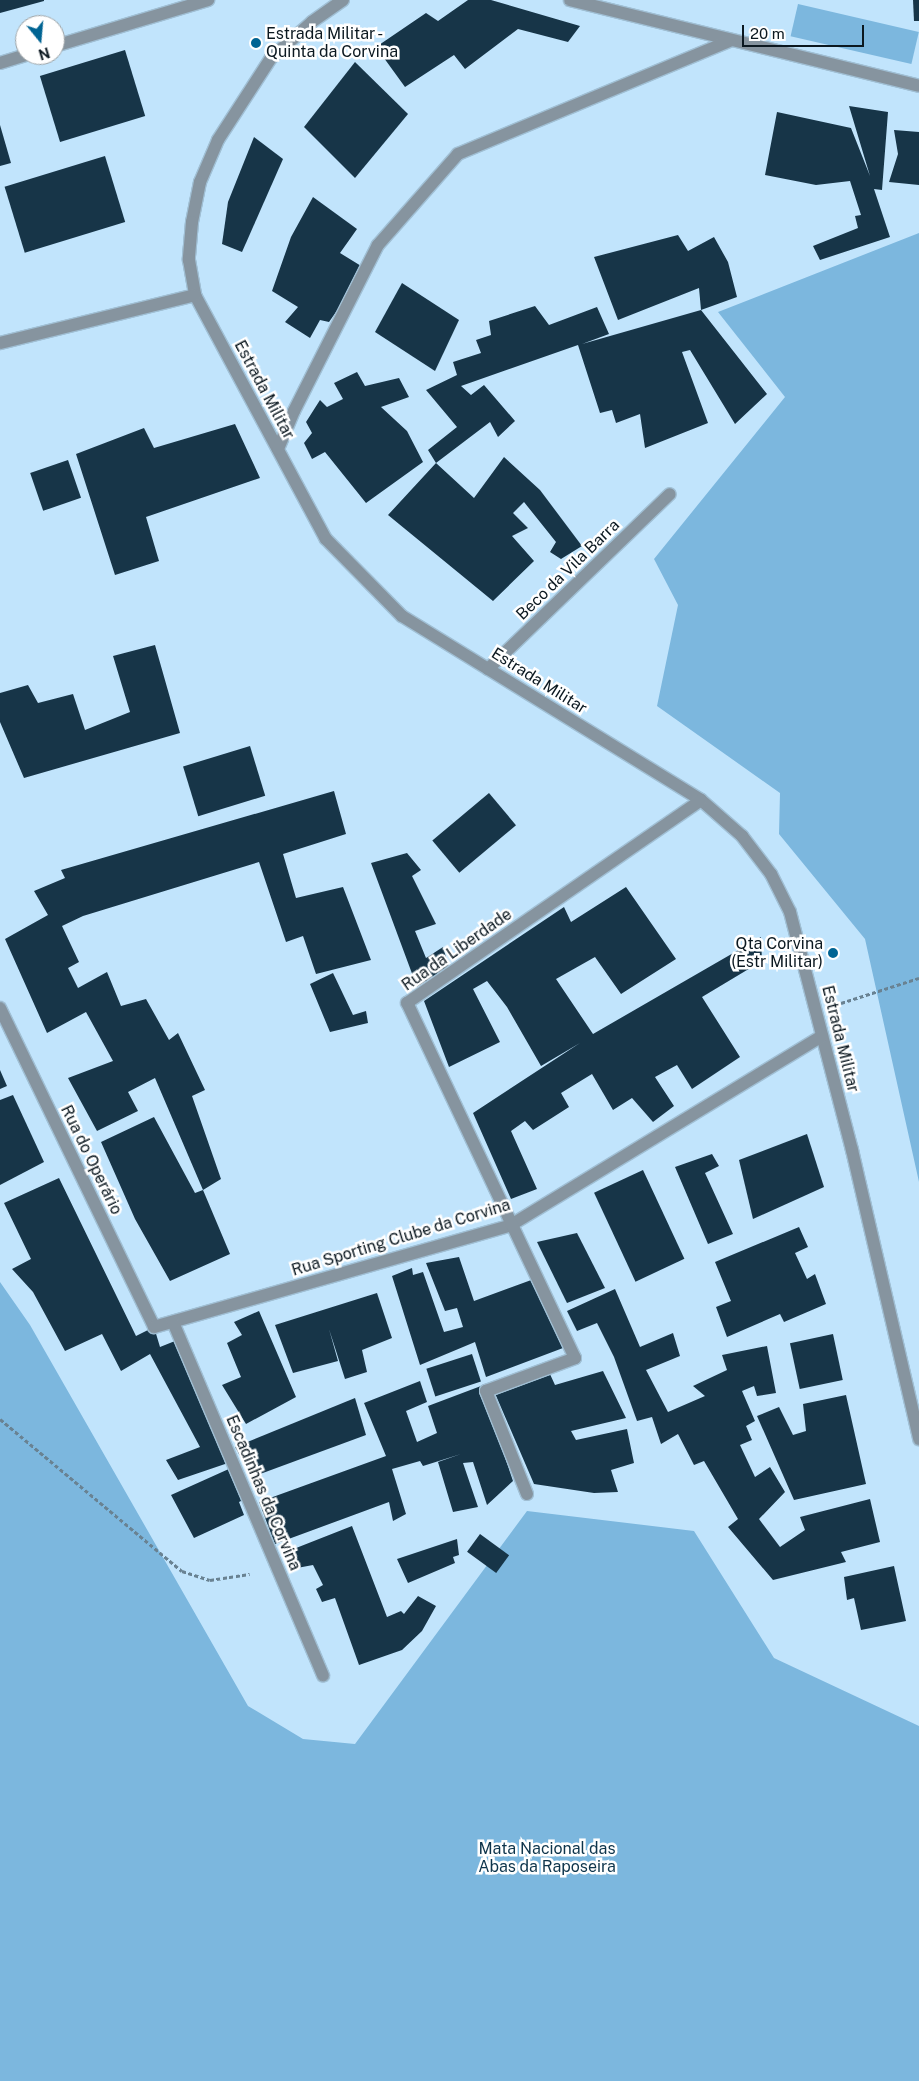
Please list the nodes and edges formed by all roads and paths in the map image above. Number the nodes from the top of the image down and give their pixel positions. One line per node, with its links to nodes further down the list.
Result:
1 (208, 0): 5 (street)
2 (343, 0): 9 (street, Estrada Militar)
3 (570, 0): 4 (street)
4 (729, 41): 8 (street); 11 (street)
5 (65, 43)
6 (15, 58): 7 (street)
7 (0, 63)
8 (919, 86)
9 (194, 295): 10 (street); 11 (street, Estrada Militar)
10 (0, 343)
11 (278, 449): 13 (street, Estrada Militar)
12 (670, 494): 13 (street, Beco da Vila Barra)
13 (488, 669): 14 (street, Estrada Militar)
14 (701, 800): 17 (street, Estrada Militar); 19 (street, Rua da Liberdade)
15 (919, 978): 17 (path)
16 (0, 1008): 21 (street, Rua do Operário)
17 (816, 1010): 18 (street, Estrada Militar)
18 (822, 1036): 19 (street, Rua Sporting Clube da Corvina); 23 (street, Estrada Militar)
19 (511, 1225): 20 (street, Rua Sporting Clube da Corvina); 24 (street)
20 (173, 1322): 21 (street, Rua Sporting Clube da Corvina); 25 (street, Escadinhas da Corvina)
21 (154, 1327)
22 (0, 1419): 25 (path)
23 (919, 1439)
24 (527, 1494)
25 (276, 1565): 26 (street, Escadinhas da Corvina)
26 (323, 1676)

